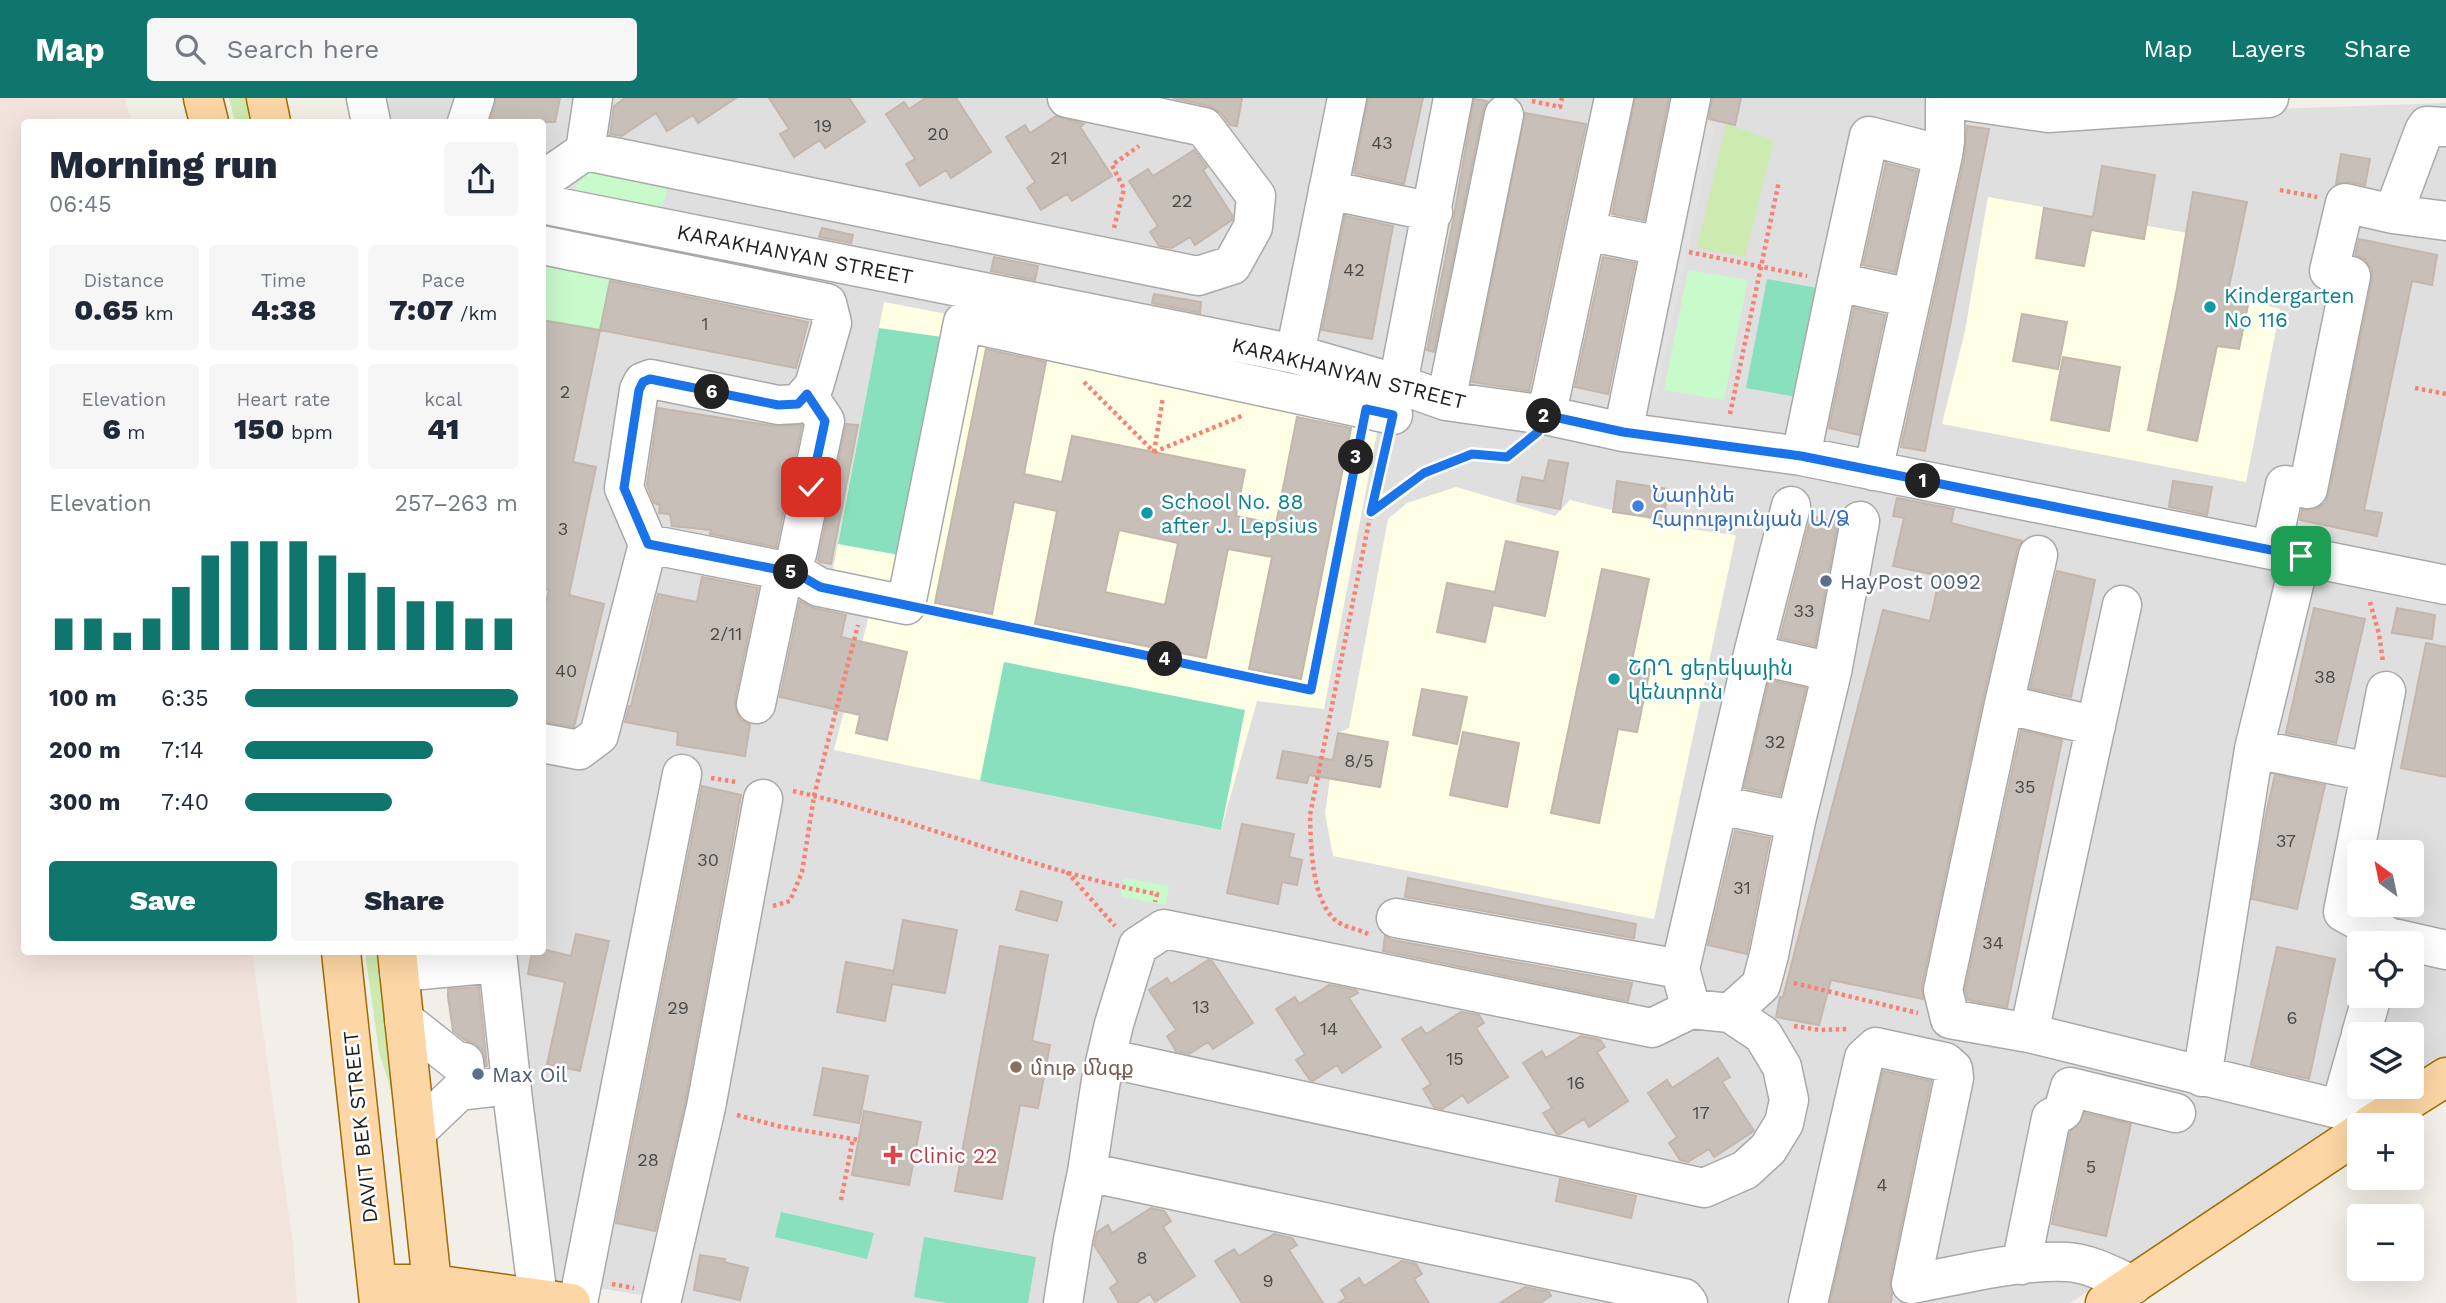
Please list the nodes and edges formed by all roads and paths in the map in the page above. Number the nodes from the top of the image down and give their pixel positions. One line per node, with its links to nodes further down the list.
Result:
1 (203, 98): 15 (main road)
2 (266, 98): 16 (main road)
3 (366, 98): 17 (street)
4 (475, 98): 18 (street)
5 (593, 98): 21 (street)
6 (1067, 98): 19 (street)
7 (1347, 98): 25 (street)
8 (1453, 98): 27 (street)
9 (1562, 98): 14 (path)
10 (1614, 98): 30 (street)
11 (1691, 98): 32 (street)
12 (1946, 98): 13 (street); 22 (street)
13 (2269, 98)
14 (1515, 107): 43 (street)
15 (208, 119)
16 (270, 119)
17 (370, 119)
18 (470, 119)
19 (1175, 121): 33 (path); 33 (street)
20 (2446, 127): 28 (street)
21 (585, 151): 23 (street); 33 (street)
22 (1943, 155): 35 (street); 36 (street)
23 (546, 178)
24 (1779, 181): 34 (path)
25 (1328, 190): 27 (street); 37 (street)
26 (546, 205): 37 (street, KARAKHANYAN STREET)
27 (1433, 212): 44 (street)
28 (2393, 214): 29 (street); 56 (street)
29 (2446, 221)
30 (1586, 231): 32 (street); 46 (street)
31 (546, 246): 41 (street)
32 (1670, 248): 34 (path); 48 (street)
33 (1106, 256)
34 (1760, 267): 35 (path); 47 (path)
35 (1824, 280): 36 (street); 50 (street)
36 (1911, 298): 51 (street)
37 (1295, 354): 44 (street, KARAKHANYAN STREET)
38 (1168, 366): 44 (street); 49 (path); 61 (street)
39 (1079, 377): 49 (path)
40 (2415, 388): 42 (path)
41 (807, 394): 55 (street); 58 (street)
42 (2446, 394)
43 (1446, 401): 44 (street, KARAKHANYAN STREET); 46 (street, KARAKHANYAN STREET)
44 (1386, 403): 53 (path); 61 (path)
45 (1249, 413): 49 (path)
46 (1545, 415): 48 (street, KARAKHANYAN STREET); 53 (path)
47 (1729, 415)
48 (1623, 432): 50 (street, KARAKHANYAN STREET)
49 (1154, 452)
50 (1801, 456): 51 (street, KARAKHANYAN STREET)
51 (1873, 471): 56 (street, KARAKHANYAN STREET)
52 (1791, 506): 63 (street)
53 (1371, 512): 81 (path)
54 (1860, 521): 64 (street)
55 (648, 544): 58 (street); 69 (street)
56 (2286, 553): 59 (street, KARAKHANYAN STREET); 70 (street)
57 (2038, 555): 67 (street)
58 (791, 562): 61 (street); 66 (street)
59 (2372, 570): 60 (street, KARAKHANYAN STREET); 65 (path)
60 (2446, 585)
61 (884, 601): 73 (path)
62 (2123, 606): 68 (street)
63 (1753, 654): 64 (street); 75 (street)
64 (1832, 672): 76 (street)
65 (2386, 691): 71 (street)
66 (756, 704)
67 (2004, 704): 68 (street); 93 (street)
68 (2096, 726): 96 (street)
69 (546, 744)
70 (2254, 750): 71 (street); 99 (street)
71 (2370, 772): 82 (street)
72 (682, 774): 74 (path); 117 (street)
73 (814, 796): 77 (path); 79 (path)
74 (763, 799): 79 (street)
75 (1719, 805): 76 (street); 89 (street)
76 (1796, 821): 92 (street)
77 (1066, 872): 78 (path); 83 (path)
78 (1155, 903)
79 (743, 904): 103 (street)
80 (1396, 918): 89 (street)
81 (1335, 921)
82 (2374, 931)
83 (1120, 932)
84 (2424, 946): 85 (street)
85 (2446, 950)
86 (341, 955): 112 (main road, DAVIT BEK STREET)
87 (498, 957): 88 (street); 101 (street)
88 (398, 962): 94 (main road)
89 (1680, 969): 91 (street)
90 (1785, 981): 93 (path)
91 (1691, 1009): 92 (street); 98 (street)
92 (1730, 1013): 98 (street)
93 (1937, 1017): 96 (street)
94 (404, 1020): 102 (street); 107 (main road)
95 (1793, 1026): 97 (path)
96 (2029, 1033): 99 (street)
97 (1870, 1051): 114 (street); 121 (street)
98 (1106, 1058): 109 (street)
99 (2202, 1077): 106 (street)
100 (2446, 1077): 105 (main road)
101 (511, 1085): 102 (street); 116 (street)
102 (467, 1090): 107 (street)
103 (705, 1107): 110 (path); 118 (street)
104 (2176, 1113): 111 (street)
105 (2379, 1113)
106 (2347, 1118)
107 (416, 1132): 113 (main road)
108 (2347, 1133): 115 (main road)
109 (1087, 1172): 119 (street); 120 (street)
110 (841, 1200)
111 (2021, 1265): 114 (street); 115 (street)
112 (378, 1294): 113 (main road)
113 (433, 1294): 116 (main road)
114 (1909, 1294)
115 (2119, 1294)
116 (554, 1301)
117 (578, 1303)
118 (660, 1303)
119 (1063, 1303)
120 (1688, 1303)
121 (1808, 1303)

